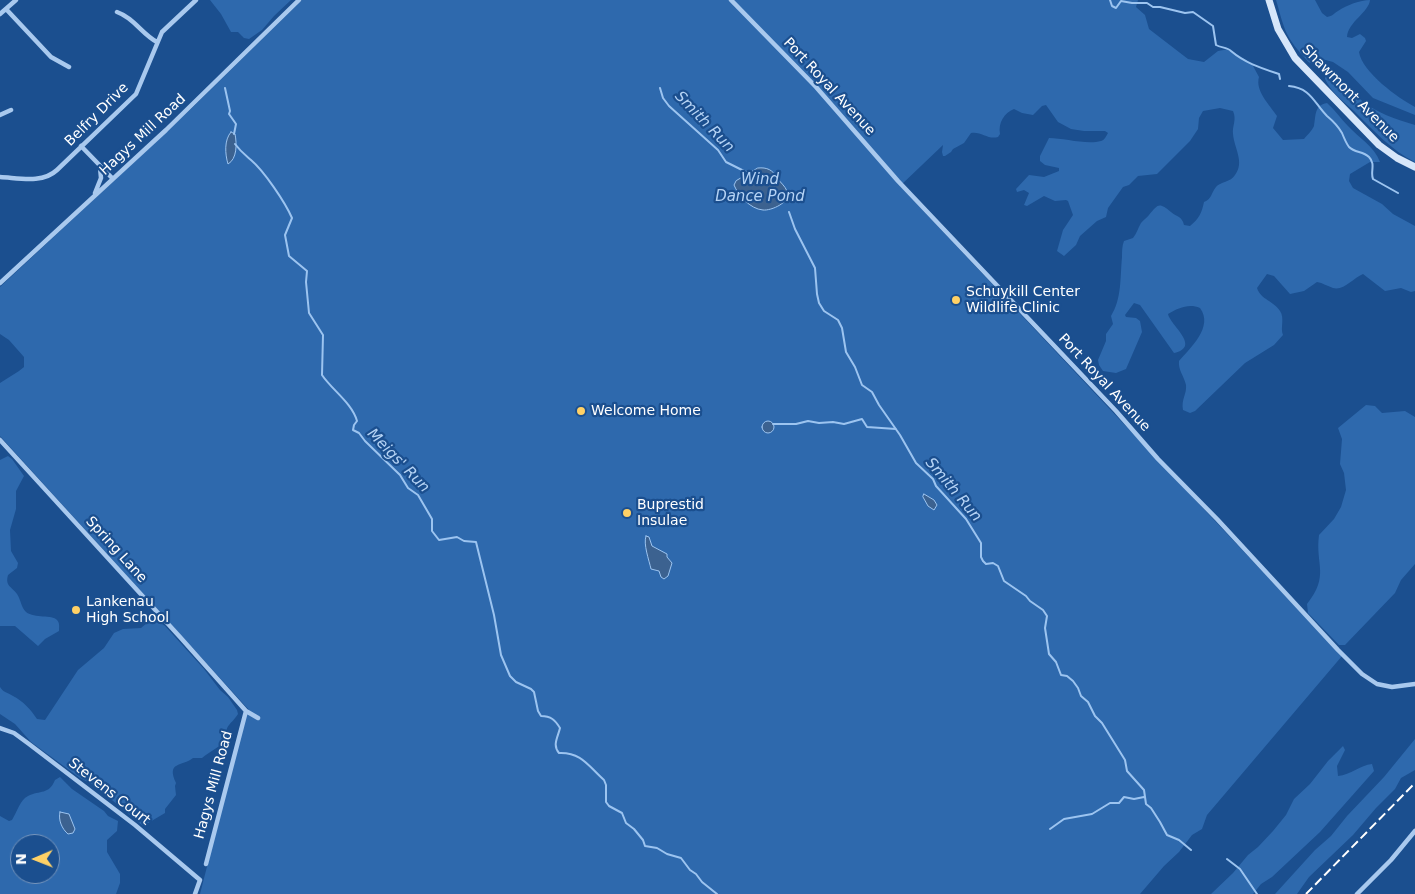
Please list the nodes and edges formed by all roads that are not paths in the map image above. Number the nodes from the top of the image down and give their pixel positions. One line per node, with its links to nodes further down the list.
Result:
1 (16, 0): 6 (street)
2 (196, 0): 9 (street, Belfry Drive)
3 (299, 0): 17 (street, Hagys Mill Road)
4 (731, 0): 21 (street, Port Royal Avenue)
5 (1268, 0): 15 (main road, Shawmont Avenue)
6 (6, 9): 8 (street); 10 (street)
7 (117, 12): 9 (street)
8 (0, 14)
9 (157, 42): 13 (street, Belfry Drive)
10 (69, 67)
11 (11, 110): 12 (street)
12 (0, 115)
13 (81, 146): 14 (street); 16 (street, Belfry Drive)
14 (100, 166): 17 (street); 18 (street)
15 (1415, 167)
16 (0, 177)
17 (113, 179): 18 (street, Hagys Mill Road)
18 (94, 196): 19 (street, Hagys Mill Road)
19 (0, 283)
20 (0, 440): 22 (street, Spring Lane)
21 (1415, 684)
22 (246, 711): 23 (street, Spring Lane); 26 (street, Hagys Mill Road)
23 (258, 718)
24 (0, 728): 27 (street, Stevens Court)
25 (1415, 831): 28 (street)
26 (206, 864)
27 (195, 894)
28 (1357, 894)

